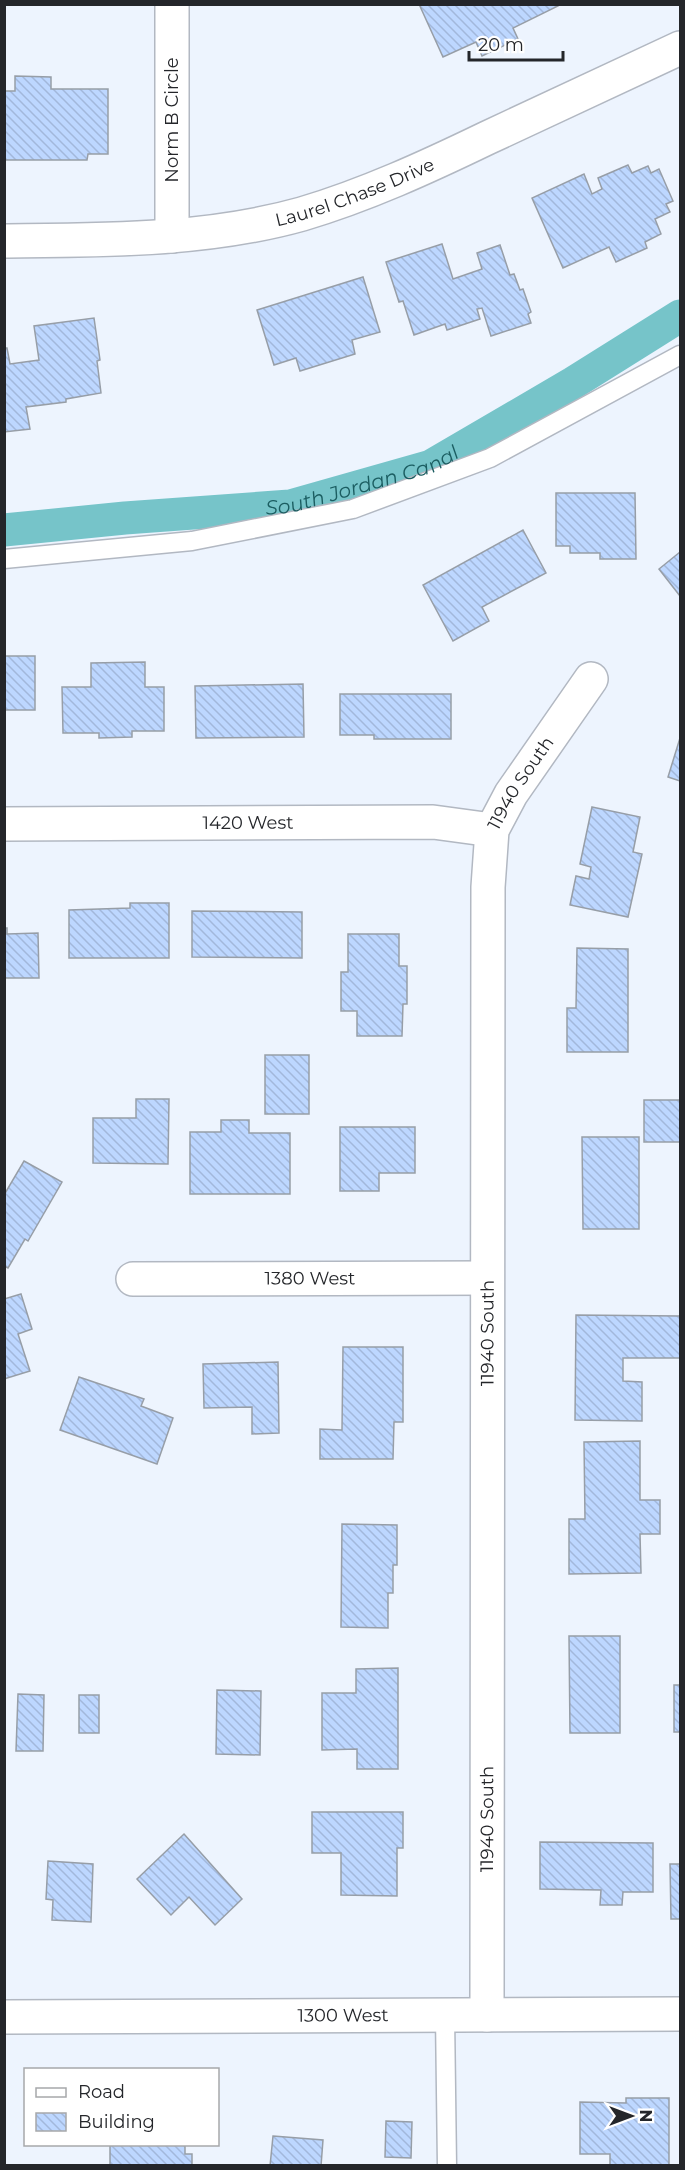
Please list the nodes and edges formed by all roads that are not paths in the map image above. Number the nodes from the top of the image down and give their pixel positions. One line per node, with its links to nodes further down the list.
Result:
1 (172, 4): 3 (street, Norm B Circle)
2 (681, 48): 3 (street, Laurel Chase Drive)
3 (172, 236): 4 (street, Laurel Chase Drive)
4 (4, 241)
5 (681, 355): 6 (lane)
6 (4, 559)
7 (591, 679): 9 (street, 11940 South)
8 (4, 824): 9 (street, 1420 West)
9 (492, 830): 10 (street, 11940 South)
10 (487, 1278): 11 (street, 1380 West); 14 (street, 11940 South)
11 (133, 1279)
12 (681, 2014): 14 (street, 1300 West)
13 (445, 2015): 14 (street, 1300 West); 15 (street, 1300 West); 16 (lane)
14 (487, 2015)
15 (4, 2017)
16 (447, 2166)

